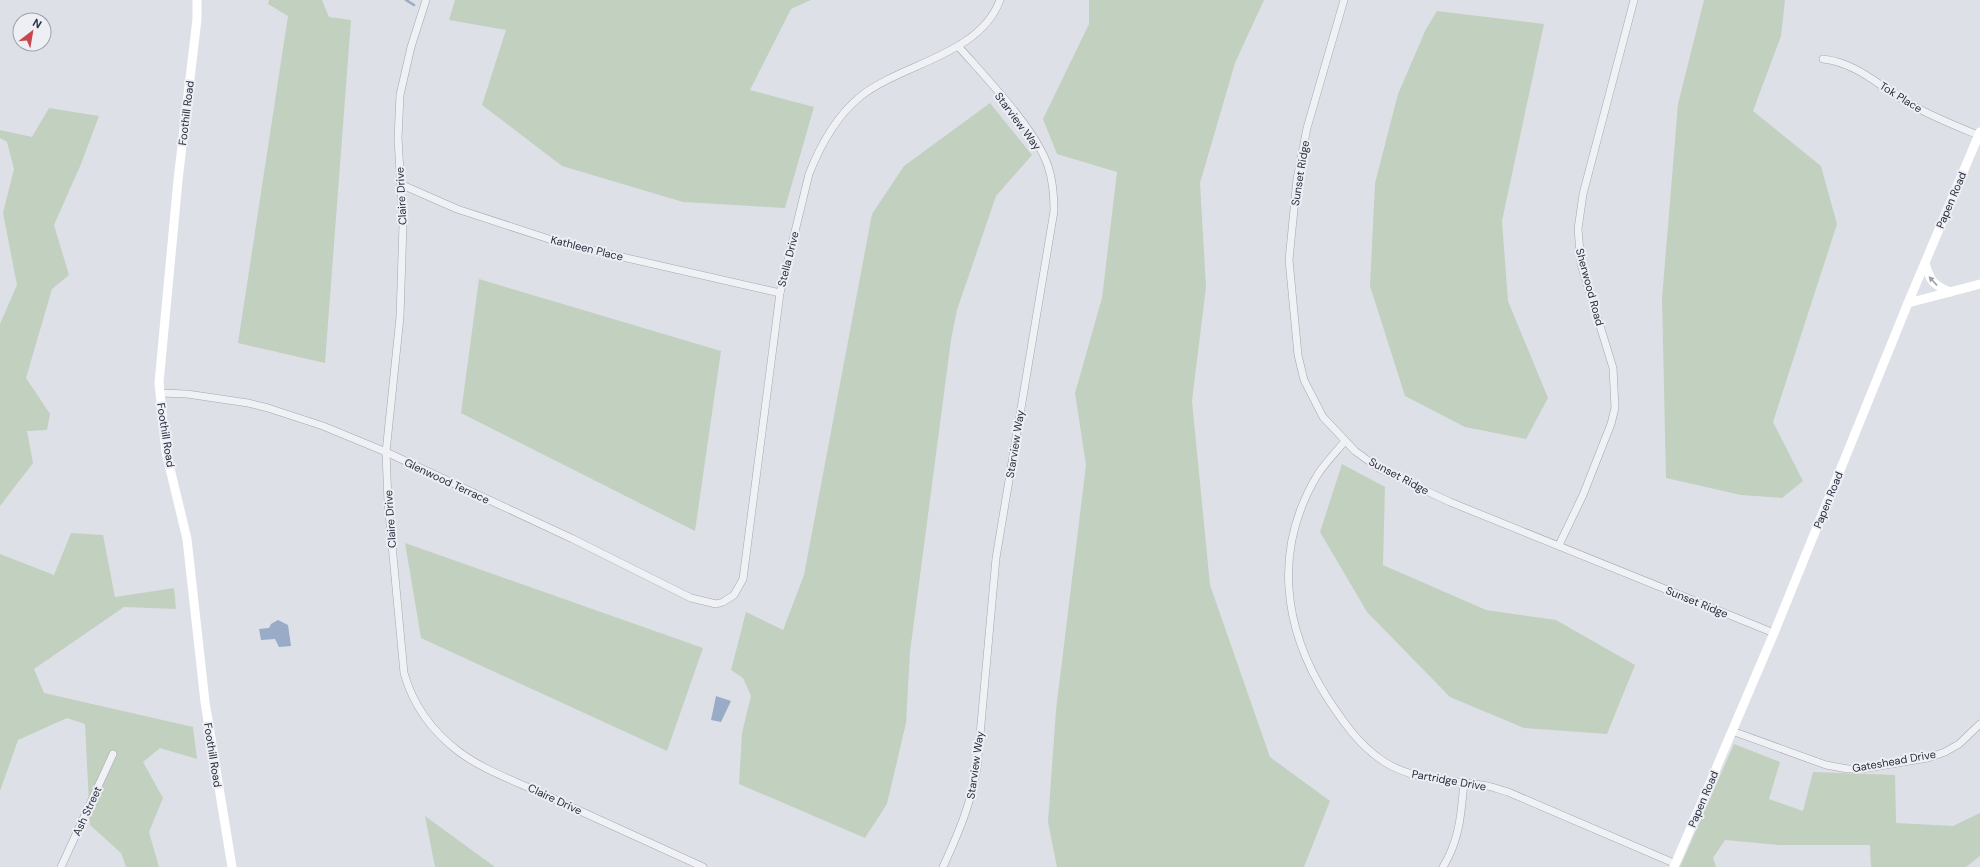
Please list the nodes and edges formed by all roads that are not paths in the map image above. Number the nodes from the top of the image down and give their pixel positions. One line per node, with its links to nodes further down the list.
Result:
1 (196, 0): 15 (street, Foothill Road)
2 (426, 0): 9 (street, Claire Drive)
3 (1000, 0): 6 (street, Stella Drive)
4 (1344, 0): 16 (street, Sunset Ridge)
5 (1634, 0): 18 (street, Sherwood Road)
6 (958, 46): 13 (street, Stella Drive); 29 (street, Starview Way)
7 (1824, 59): 8 (street, Tok Place)
8 (1979, 134): 10 (street, Papen Road)
9 (400, 184): 13 (street, Kathleen Place); 17 (street, Claire Drive)
10 (1924, 264): 12 (street, one-way to 10); 14 (street, Papen Road)
11 (1980, 284): 12 (street)
12 (1950, 292): 14 (street)
13 (780, 293): 19 (street, Stella Drive)
14 (1908, 304): 20 (street, Papen Road)
15 (160, 393): 17 (street, Glenwood Terrace); 27 (street, Foothill Road)
16 (1345, 442): 18 (street, Sunset Ridge); 24 (street, Partridge Drive)
17 (386, 452): 19 (street, Glenwood Terrace); 28 (street, Claire Drive)
18 (1559, 545): 20 (street, Sunset Ridge)
19 (723, 602)
20 (1774, 633): 22 (street, Papen Road)
21 (1980, 724): 22 (street, Gateshead Drive)
22 (1732, 731): 25 (street, Papen Road)
23 (113, 754): 26 (street, Ash Street)
24 (1464, 782): 25 (street, Partridge Drive); 30 (street)
25 (1675, 865)
26 (60, 867)
27 (232, 867)
28 (703, 867)
29 (942, 867)
30 (1443, 867)

